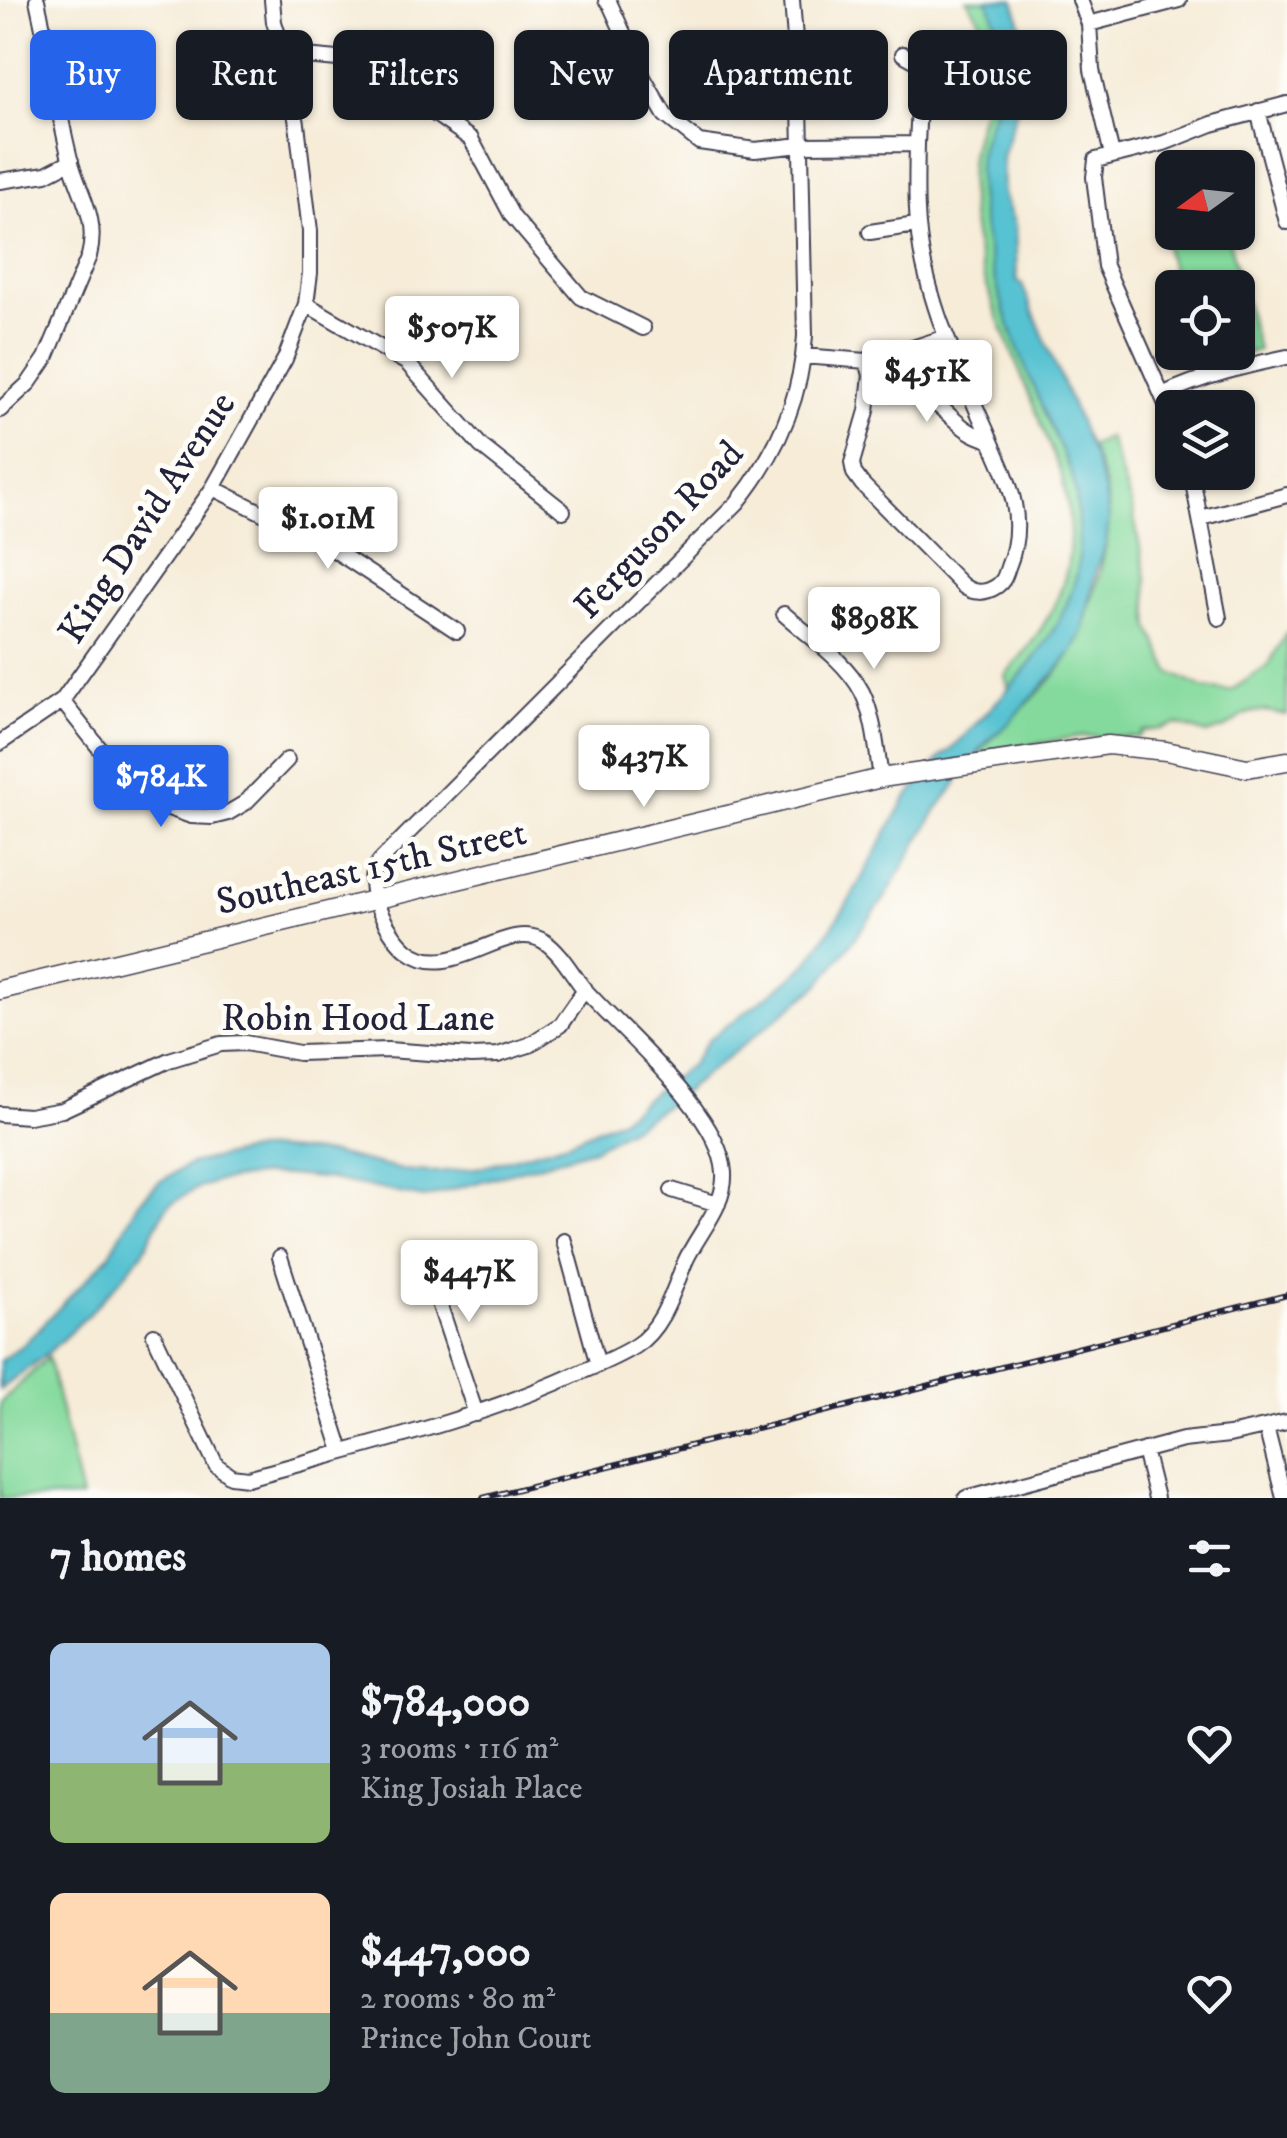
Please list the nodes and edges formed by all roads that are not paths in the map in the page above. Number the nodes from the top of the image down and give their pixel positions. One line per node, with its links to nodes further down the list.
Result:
1 (37, 0): 17 (street)
2 (272, 0): 8 (street, King David Avenue)
3 (606, 0): 14 (street)
4 (792, 0): 14 (street, Ferguson Road)
5 (1080, 0): 7 (street)
6 (1179, 0): 7 (street)
7 (1089, 24): 16 (street)
8 (276, 30)
9 (903, 54): 15 (street)
10 (313, 56): 23 (street)
11 (1287, 104): 12 (street)
12 (1258, 111): 16 (street); 19 (street)
13 (295, 120): 22 (street, King David Avenue)
14 (801, 144): 15 (street); 25 (street, Ferguson Road)
15 (917, 144): 20 (street)
16 (1112, 155): 28 (street)
17 (70, 161): 18 (street); 30 (street)
18 (0, 181)
19 (1287, 222)
20 (916, 225): 21 (street); 24 (street)
21 (870, 232)
22 (306, 304): 32 (street, King David Avenue); 35 (street)
23 (643, 328)
24 (946, 337): 27 (street); 31 (street)
25 (804, 356): 27 (street); 47 (street, Ferguson Road)
26 (1287, 357): 29 (street)
27 (869, 368): 31 (street); 31 (street)
28 (1160, 390)
29 (1175, 390)
30 (0, 410)
31 (990, 440)
32 (214, 488): 39 (street); 40 (street, King David Avenue)
33 (1195, 490): 36 (street)
34 (1287, 495): 36 (street)
35 (564, 510)
36 (1201, 518): 38 (street)
37 (784, 614): 46 (street)
38 (1219, 618)
39 (458, 631)
40 (62, 702): 41 (street, King David Avenue); 43 (street)
41 (0, 743)
42 (1287, 747): 45 (main road, Southeast 15th Street)
43 (287, 760)
44 (1287, 761): 45 (main road, Southeast 15th Street)
45 (1231, 764): 46 (main road, Southeast 15th Street)
46 (881, 778): 47 (main road, Southeast 15th Street)
47 (376, 898): 48 (street); 49 (main road, Southeast 15th Street)
48 (585, 989): 50 (street, Robin Hood Lane); 52 (street)
49 (0, 990)
50 (0, 1114)
51 (672, 1190): 52 (street)
52 (718, 1204): 57 (street)
53 (564, 1242): 57 (street)
54 (421, 1249): 58 (street)
55 (280, 1257): 62 (street)
56 (154, 1335): 62 (street)
57 (598, 1365): 58 (street)
58 (476, 1414): 62 (street)
59 (1287, 1422): 60 (street)
60 (1266, 1427): 61 (street); 66 (street)
61 (1144, 1450): 63 (street); 65 (street)
62 (342, 1451)
63 (1028, 1491): 64 (street)
64 (966, 1498)
65 (1156, 1498)
66 (1284, 1498)

